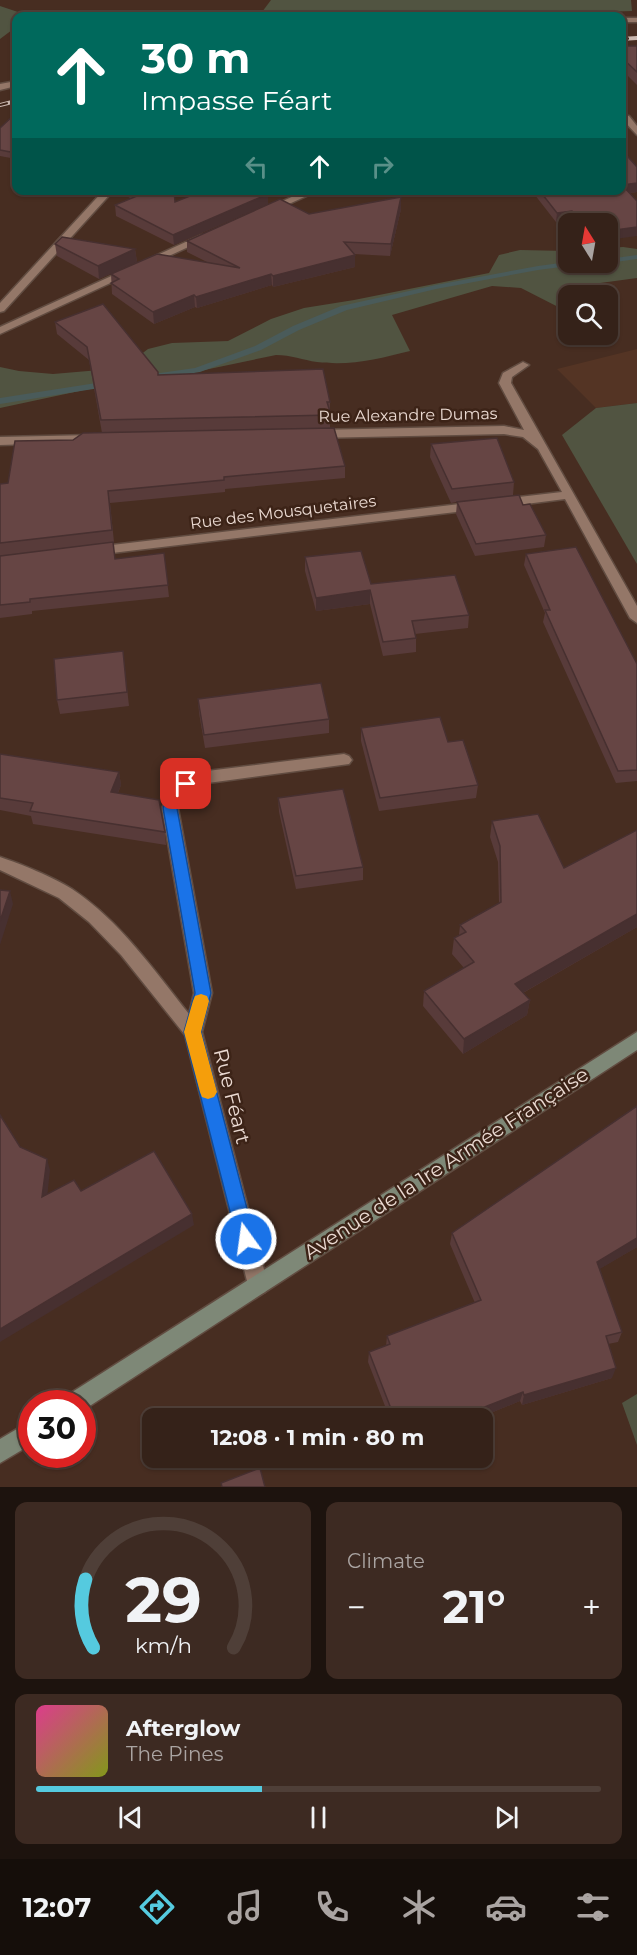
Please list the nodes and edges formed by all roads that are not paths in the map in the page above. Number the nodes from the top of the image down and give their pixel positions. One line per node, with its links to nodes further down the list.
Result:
1 (626, 122): 2 (street)
2 (637, 132)
3 (105, 195): 7 (street)
4 (304, 195): 5 (street)
5 (255, 216)
6 (215, 233): 8 (street)
7 (0, 309)
8 (0, 331)
9 (523, 365): 12 (street)
10 (303, 434): 12 (street, Rue Alexandre Dumas)
11 (105, 438): 13 (street)
12 (535, 439): 14 (street)
13 (0, 441)
14 (569, 495): 15 (street, Rue des Mousquetaires); 16 (street)
15 (76, 554)
16 (637, 618)
17 (344, 760): 19 (street)
18 (0, 863): 19 (street, Rue Féart)
19 (193, 1032): 21 (street, Rue Féart)
20 (637, 1040): 21 (main road, Avenue de la 1re Armée Française)
21 (258, 1285): 22 (main road, Avenue de la 1re Armée Française)
22 (96, 1390)
23 (18, 1440): 24 (main road)
24 (0, 1452)

